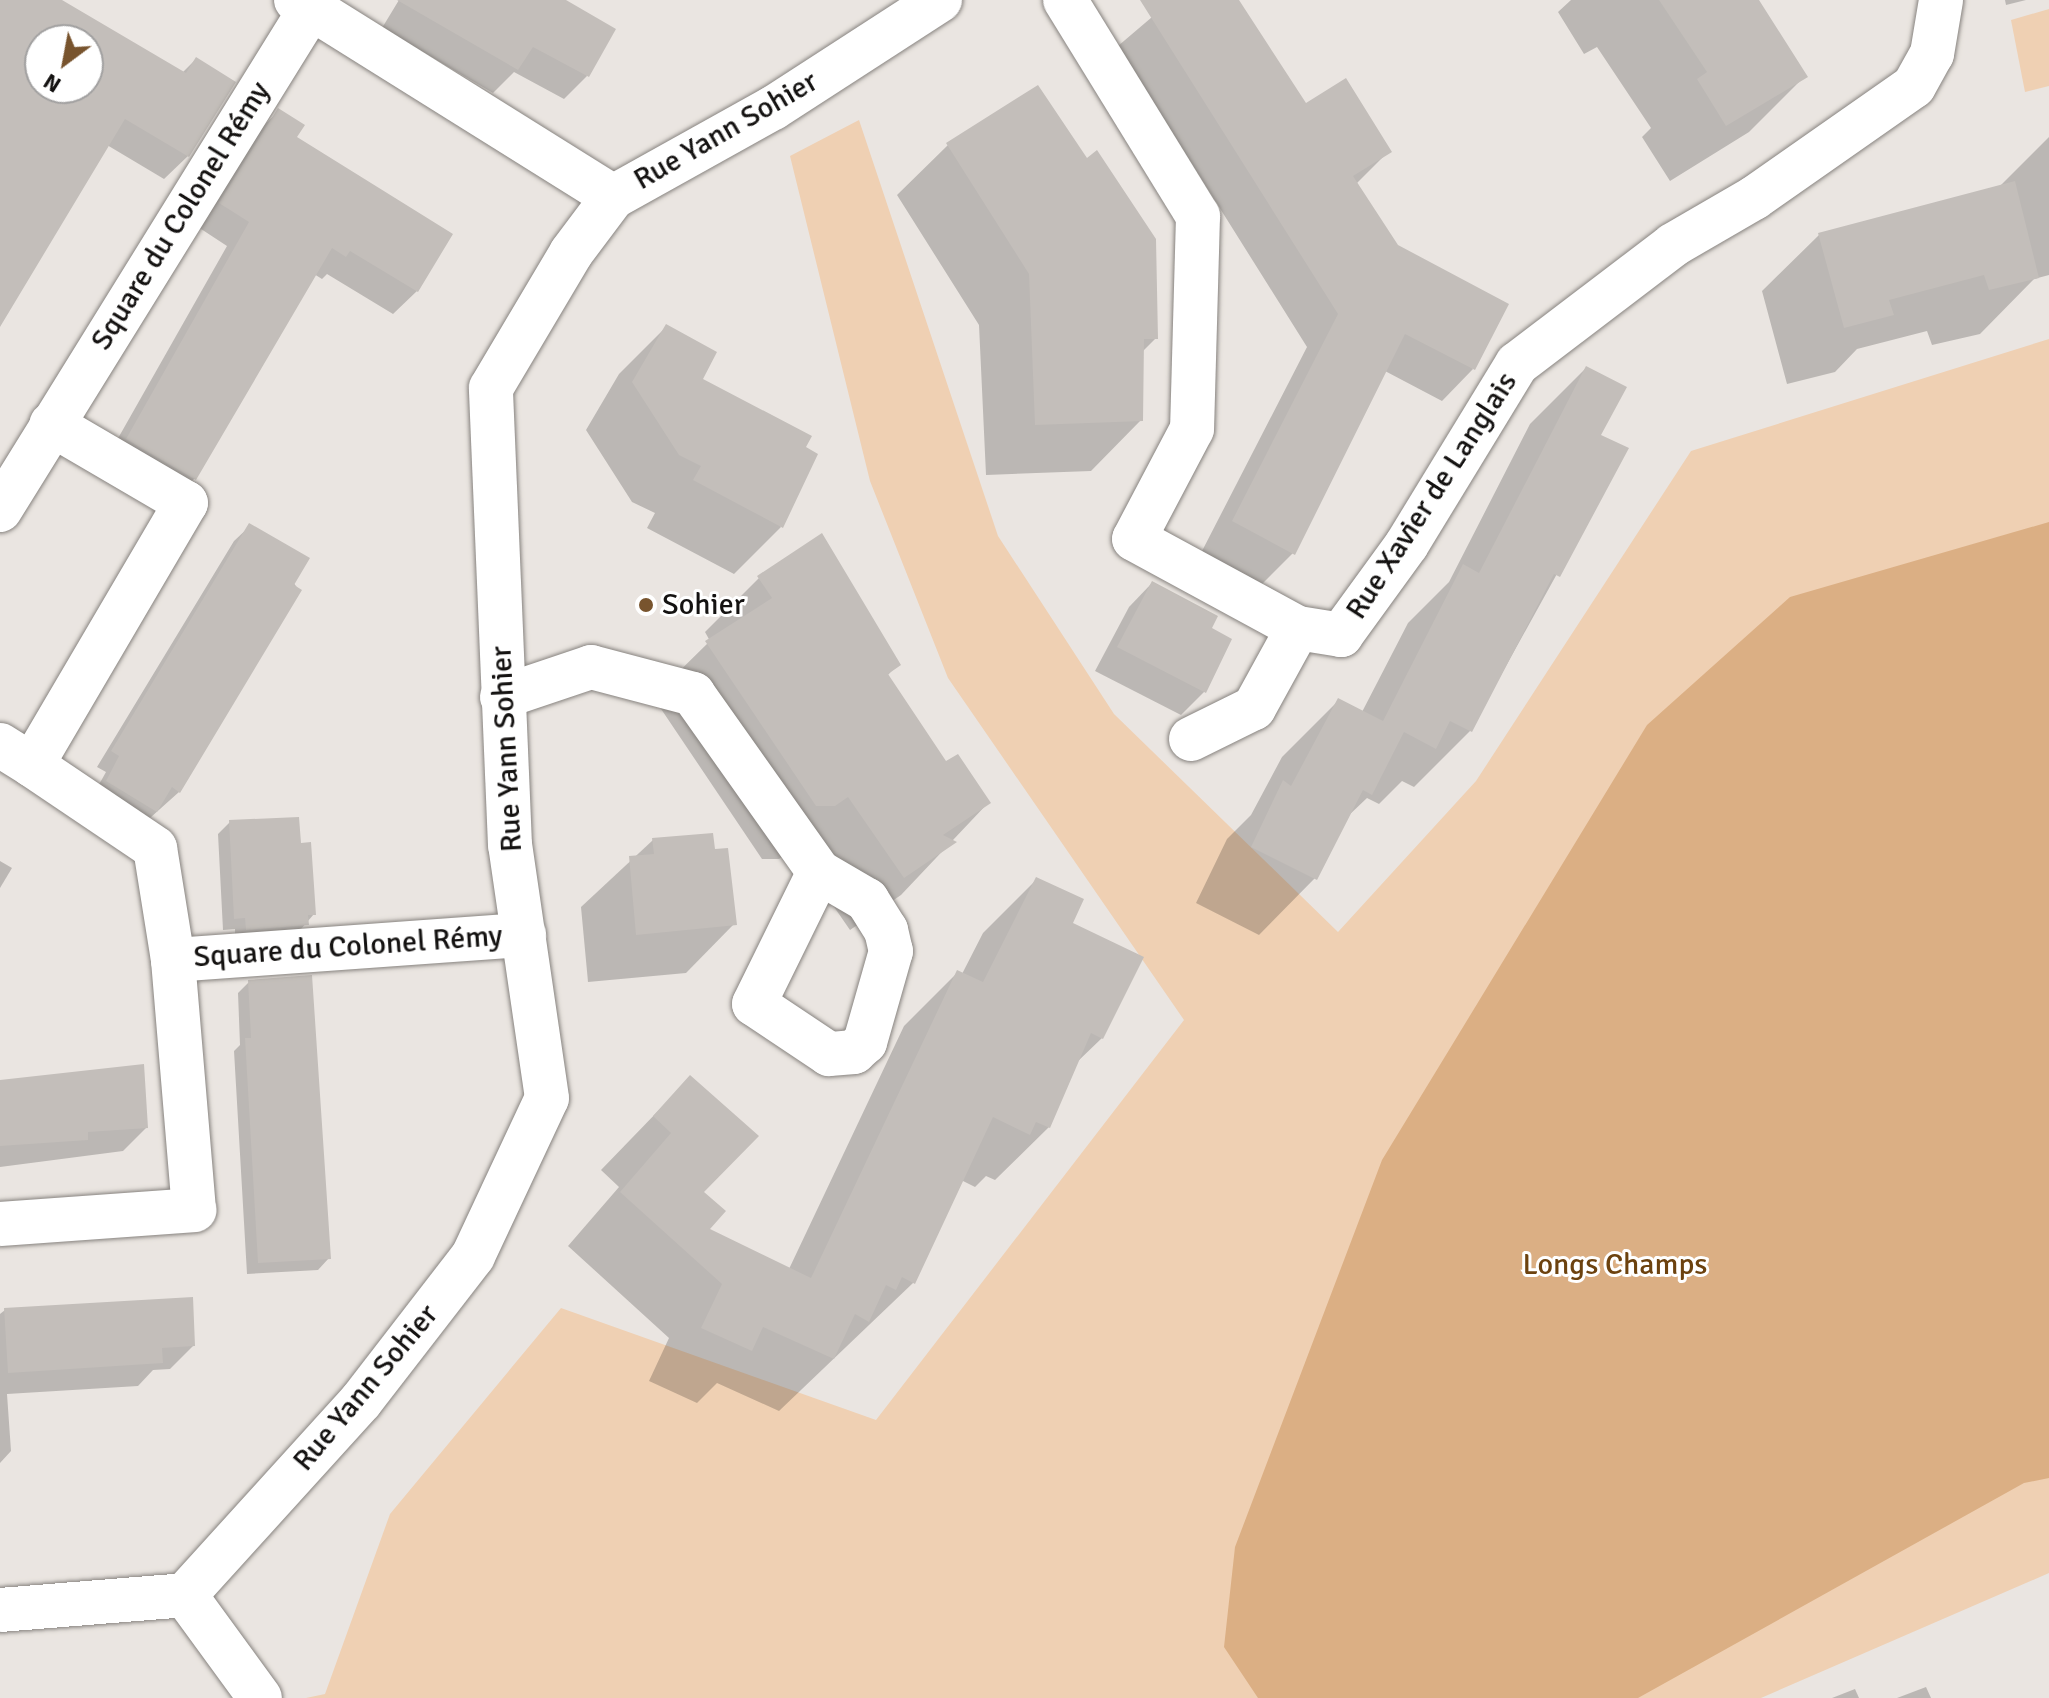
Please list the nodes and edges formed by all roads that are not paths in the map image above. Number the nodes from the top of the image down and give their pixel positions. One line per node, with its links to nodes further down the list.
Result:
1 (940, 0): 5 (street, Rue Yann Sohier)
2 (1065, 0): 8 (street, Rue Xavier de Langlais)
3 (1941, 0): 8 (street, Rue Xavier de Langlais)
4 (304, 4): 5 (street, Square du Colonel Rémy); 6 (street, Square du Colonel Rémy)
5 (613, 197): 9 (street, Rue Yann Sohier)
6 (51, 424): 7 (street, Square du Colonel Rémy); 11 (street, Square du Colonel Rémy)
7 (0, 510)
8 (1298, 628): 10 (street)
9 (502, 697): 12 (street); 13 (street, Rue Yann Sohier)
10 (1191, 739)
11 (16, 755): 14 (street, Square du Colonel Rémy)
12 (819, 872)
13 (524, 935): 14 (street, Square du Colonel Rémy); 16 (street, Rue Yann Sohier)
14 (173, 960): 15 (street, Square du Colonel Rémy)
15 (0, 1224)
16 (185, 1595): 17 (street); 18 (street)
17 (0, 1610)
18 (260, 1698)

